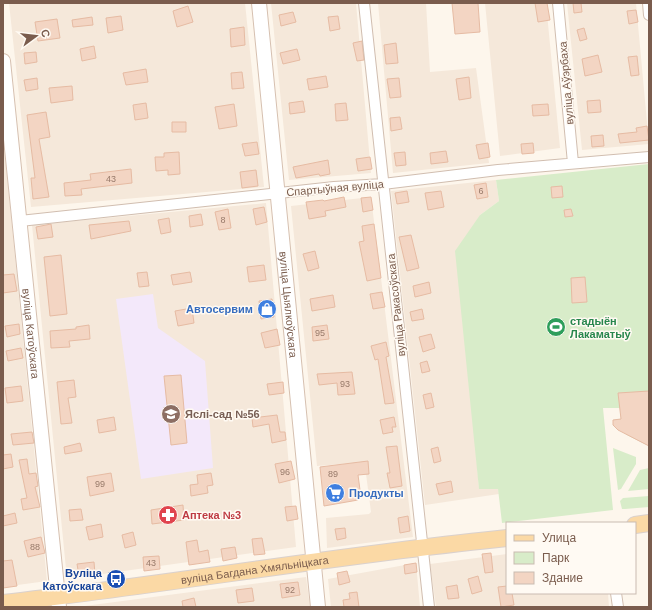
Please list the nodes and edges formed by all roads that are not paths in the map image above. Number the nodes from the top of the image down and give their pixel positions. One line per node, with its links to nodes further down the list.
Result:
1 (259, 3): 10 (street, вуліца Цыялкоўскага)
2 (364, 3): 9 (street, вуліца Ракасоўскага)
3 (558, 3): 8 (street, вуліца Аўэрбаха)
4 (648, 3): 5 (street)
5 (649, 14)
6 (3, 61): 11 (street, вуліца Катоўскага)
7 (649, 157): 8 (street, Спартыўная вуліца)
8 (573, 163): 9 (street, Спартыўная вуліца)
9 (383, 184): 10 (street, Спартыўная вуліца); 15 (street, вуліца Ракасоўскага)
10 (278, 194): 11 (street, Спартыўная вуліца); 16 (street, вуліца Цыялкоўскага)
11 (20, 221): 18 (street, вуліца Катоўскага)
12 (649, 524): 13 (main road)
13 (636, 525)
14 (506, 538): 15 (main road, вуліца Багдана Хмяльніцкага)
15 (422, 547): 16 (main road, вуліца Багдана Хмяльніцкага); 21 (street, вуліца Ракасоўскага)
16 (313, 563): 18 (main road, вуліца Багдана Хмяльніцкага); 20 (street, вуліца Цыялкоўскага)
17 (616, 594): 22 (street)
18 (59, 602): 19 (main road, вуліца Багдана Хмяльніцкага)
19 (3, 603)
20 (318, 607)
21 (429, 607)
22 (618, 607)

